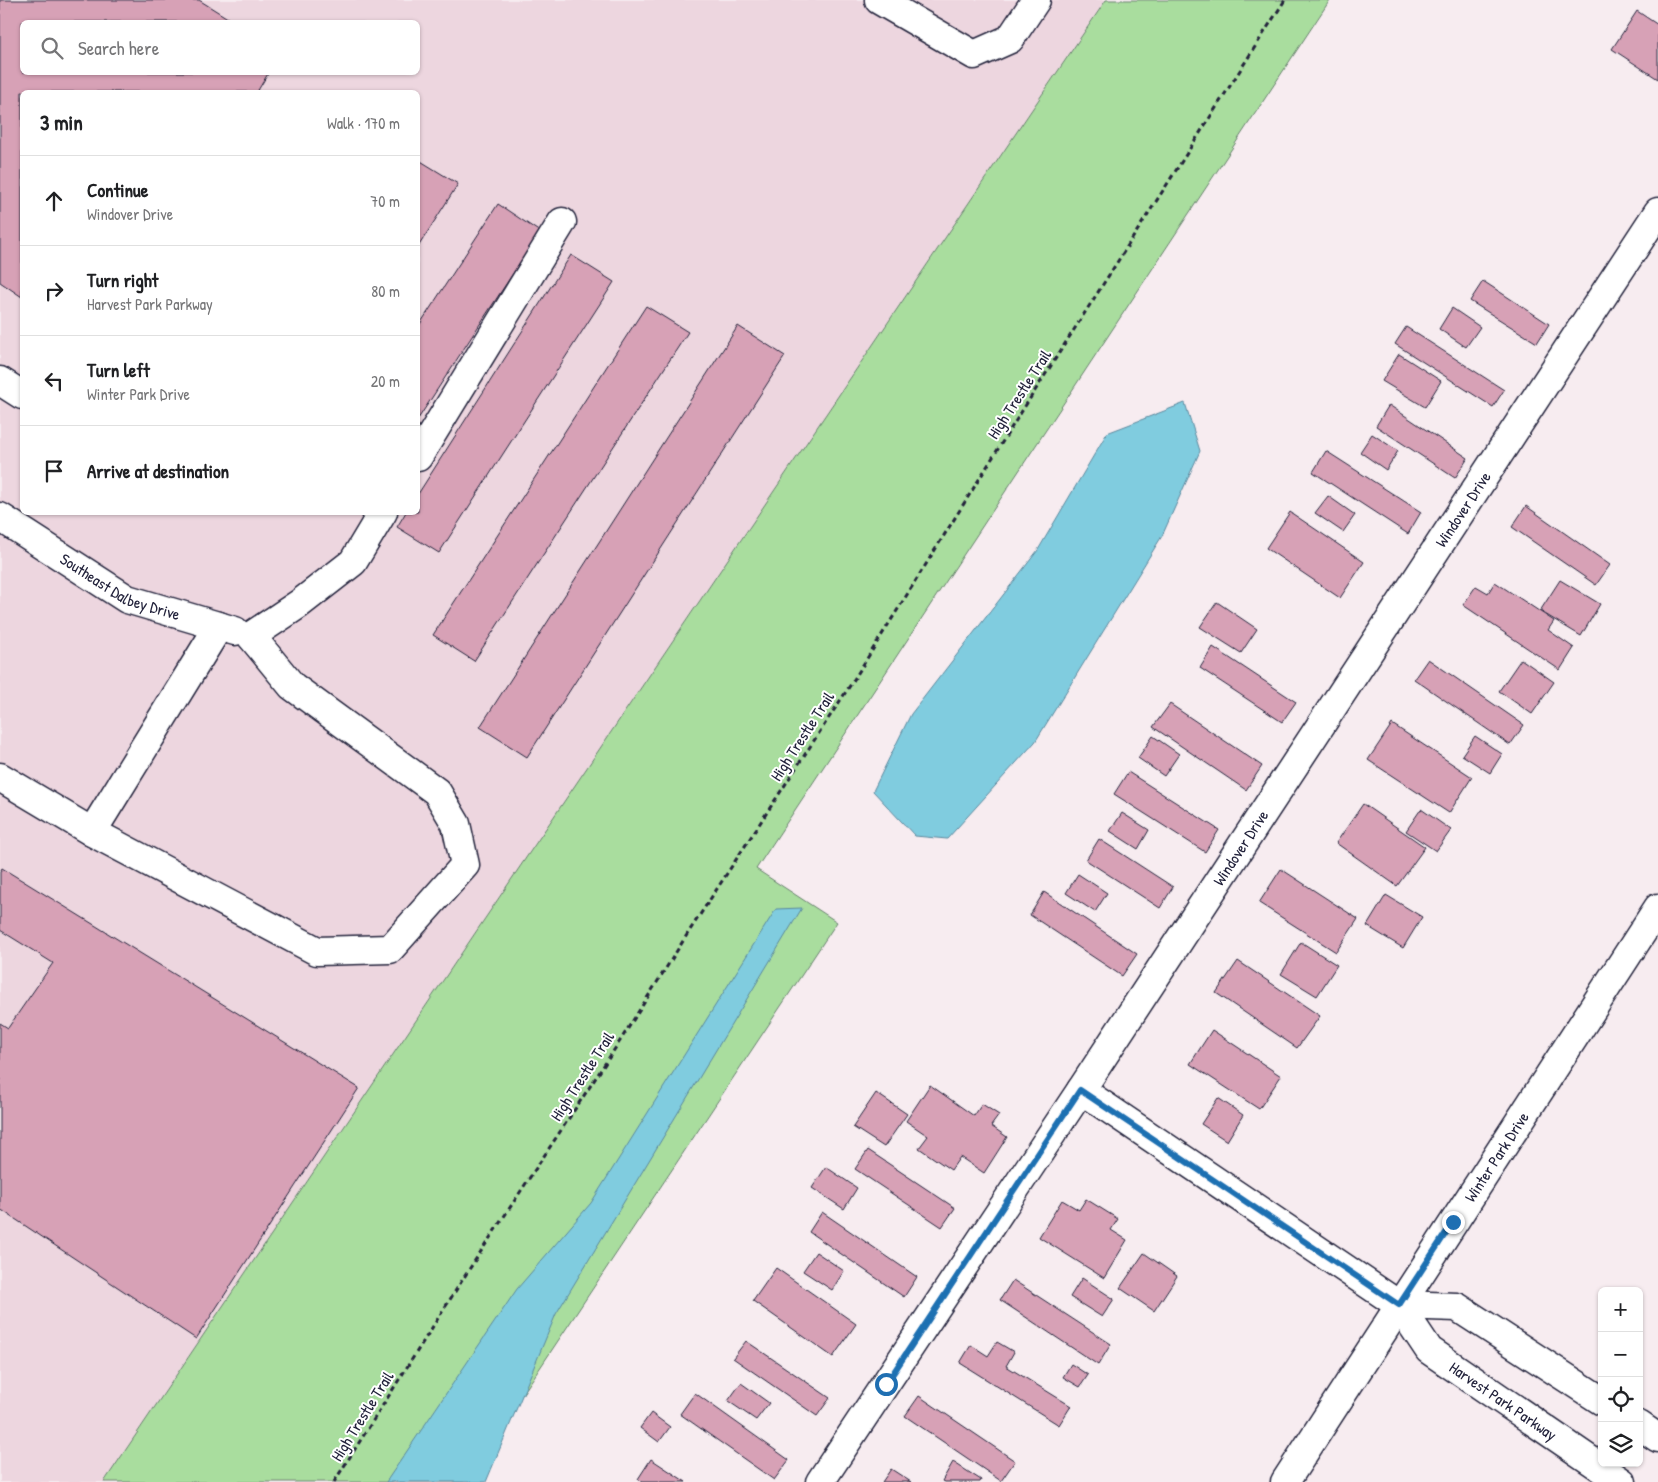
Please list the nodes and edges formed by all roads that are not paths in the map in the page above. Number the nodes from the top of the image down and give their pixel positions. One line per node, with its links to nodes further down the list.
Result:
1 (879, 0): 2 (street)
2 (1036, 0)
3 (1658, 212): 13 (street, Windover Drive)
4 (562, 222): 5 (street)
5 (420, 454)
6 (381, 515): 9 (street)
7 (0, 517): 8 (street, Southeast Dalbey Drive)
8 (219, 626): 9 (street, Southeast Dalbey Drive); 11 (street)
9 (251, 636): 11 (street)
10 (0, 777): 11 (street)
11 (92, 832)
12 (1658, 908): 14 (street, Winter Park Drive)
13 (1080, 1090): 14 (street, Harvest Park Parkway); 18 (street, Windover Drive)
14 (1399, 1305): 15 (street); 19 (street, Winter Park Drive); 20 (street, Harvest Park Parkway)
15 (1598, 1398)
16 (1643, 1428): 17 (street)
17 (1658, 1438)
18 (820, 1482)
19 (1285, 1482)
20 (1622, 1482)

